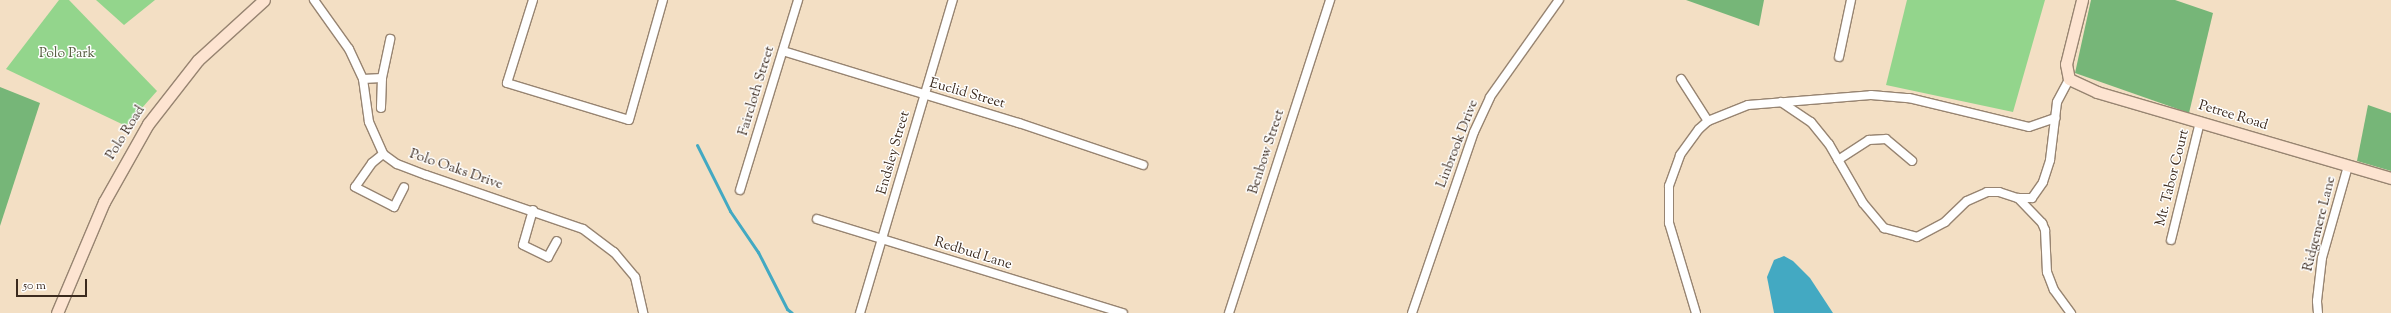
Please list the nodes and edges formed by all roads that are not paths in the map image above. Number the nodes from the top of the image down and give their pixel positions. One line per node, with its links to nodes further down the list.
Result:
1 (264, 0): 38 (street, Polo Road)
2 (314, 0): 15 (street)
3 (533, 0): 4 (street)
4 (663, 0)
5 (798, 0): 12 (street, Faircloth Street)
6 (953, 0): 18 (street, Endsley Street)
7 (1330, 0): 42 (street, Benbow Street)
8 (1559, 0): 43 (street, Linbrook Drive)
9 (1851, 0): 13 (street)
10 (2082, 0): 17 (street)
11 (390, 39): 14 (street)
12 (783, 51): 18 (street, Euclid Street); 31 (street, Faircloth Street)
13 (1839, 57)
14 (382, 78): 15 (street); 20 (street)
15 (363, 79): 24 (street)
16 (1680, 79): 22 (street)
17 (2069, 79): 21 (street); 23 (street, Petree Road)
18 (925, 96): 27 (street, Euclid Street); 37 (street, Endsley Street)
19 (1781, 102): 21 (street); 22 (street); 25 (street)
20 (381, 108)
21 (2055, 118): 32 (street)
22 (1708, 121): 44 (street)
23 (2200, 122): 28 (street, Petree Road); 35 (street, Mt. Tabor Court)
24 (383, 154): 30 (street); 33 (street, Polo Oaks Drive)
25 (1838, 160): 26 (street); 32 (street)
26 (1912, 161)
27 (1143, 165)
28 (2348, 166): 29 (street, Petree Road); 46 (street, Ridgemere Lane)
29 (2391, 178)
30 (404, 187)
31 (740, 190)
32 (2018, 198): 45 (street)
33 (533, 210): 36 (street); 39 (street, Polo Oaks Drive)
34 (817, 219): 37 (street, Redbud Lane)
35 (2171, 240)
36 (557, 241)
37 (882, 241): 40 (street, Endsley Street); 41 (street, Redbud Lane)
38 (57, 313)
39 (643, 313)
40 (860, 313)
41 (1123, 313)
42 (1229, 313)
43 (1412, 313)
44 (1696, 313)
45 (2071, 313)
46 (2318, 313)

